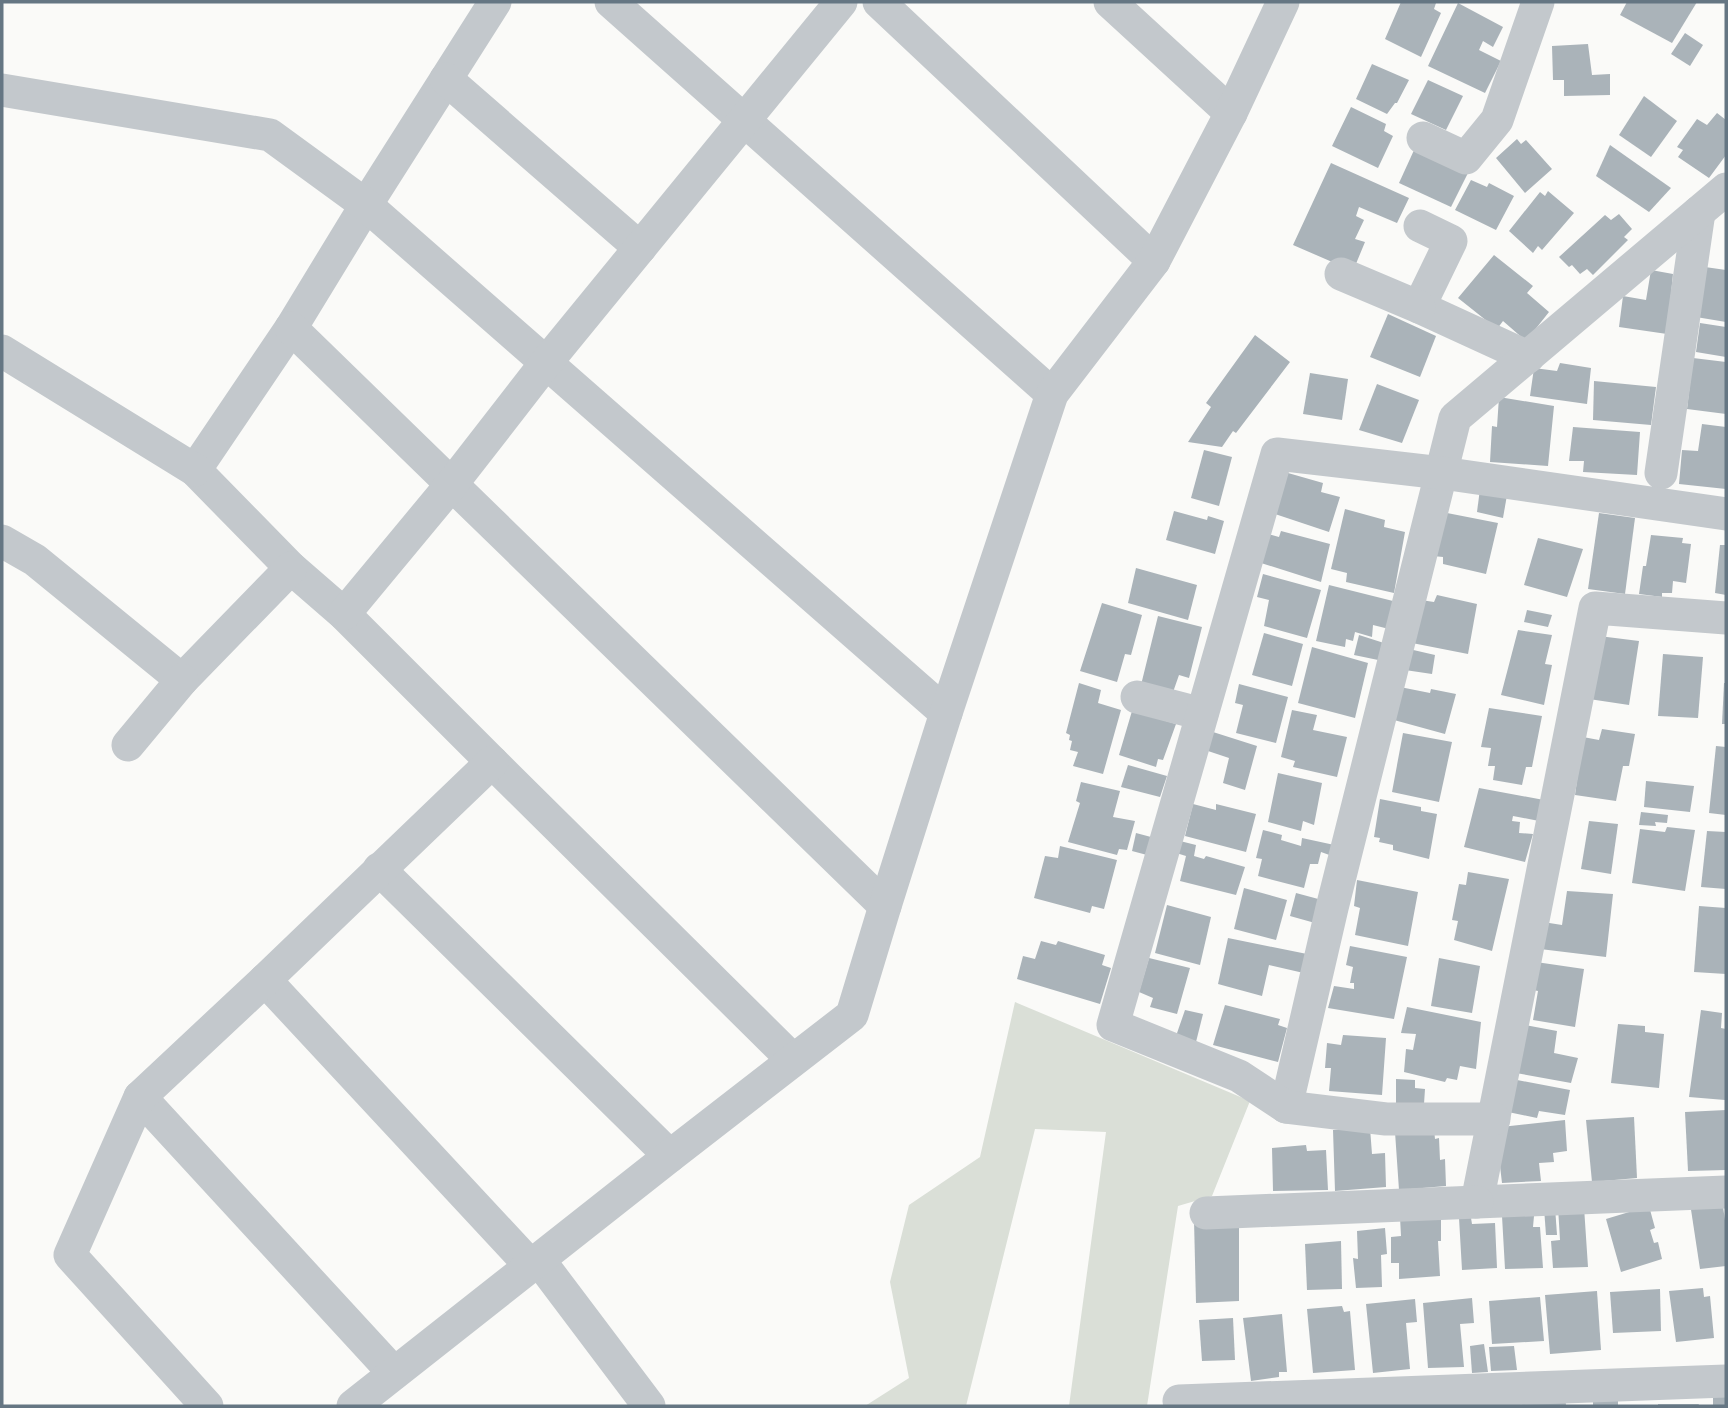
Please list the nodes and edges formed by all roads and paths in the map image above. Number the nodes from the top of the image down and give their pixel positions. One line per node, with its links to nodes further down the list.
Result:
1 (495, 2): 8 (street)
2 (611, 2): 11 (street)
3 (841, 2): 11 (street)
4 (879, 2): 18 (street)
5 (1110, 2): 10 (street)
6 (1283, 2): 10 (street)
7 (1538, 2): 12 (street)
8 (446, 79): 14 (street); 17 (street)
9 (2, 90): 14 (street)
10 (1231, 113): 18 (street)
11 (745, 121): 17 (street); 25 (street)
12 (1423, 138)
13 (1726, 189): 15 (street)
14 (366, 205): 21 (street); 24 (street)
15 (1699, 212): 23 (street); 28 (street)
16 (1420, 226): 20 (street)
17 (640, 248): 24 (street)
18 (1154, 261): 25 (street)
19 (1340, 274): 20 (street)
20 (1419, 307): 23 (street)
21 (291, 328): 26 (street); 29 (street)
22 (2, 351): 26 (street)
23 (1528, 357): 27 (street)
24 (545, 364): 29 (street); 37 (street)
25 (1052, 394): 37 (street)
26 (195, 470): 32 (street)
27 (1442, 473): 30 (street); 38 (street); 46 (street)
28 (1661, 473)
29 (452, 485): 33 (street); 42 (street)
30 (1726, 514)
31 (2, 541): 35 (street)
32 (291, 568): 33 (street); 35 (street)
33 (344, 614): 40 (street)
34 (1726, 618): 47 (street)
35 (182, 680): 39 (street)
36 (1137, 697): 38 (street)
37 (946, 713): 42 (street)
38 (1202, 714): 46 (street)
39 (128, 745)
40 (492, 762): 41 (street); 44 (street)
41 (379, 869): 43 (street); 48 (street)
42 (885, 906): 44 (street)
43 (265, 980): 45 (street); 52 (street)
44 (793, 1060): 48 (street)
45 (140, 1097): 53 (street); 56 (street)
46 (1286, 1107): 47 (street)
47 (1494, 1119): 50 (street)
48 (670, 1156): 52 (street)
49 (1726, 1192): 50 (street)
50 (1477, 1202): 51 (street)
51 (1206, 1213)
52 (535, 1263): 53 (street); 58 (street)
53 (394, 1373): 57 (street)
54 (1726, 1381): 55 (street)
55 (1179, 1401)
56 (206, 1406)
57 (353, 1406)
58 (649, 1406)

